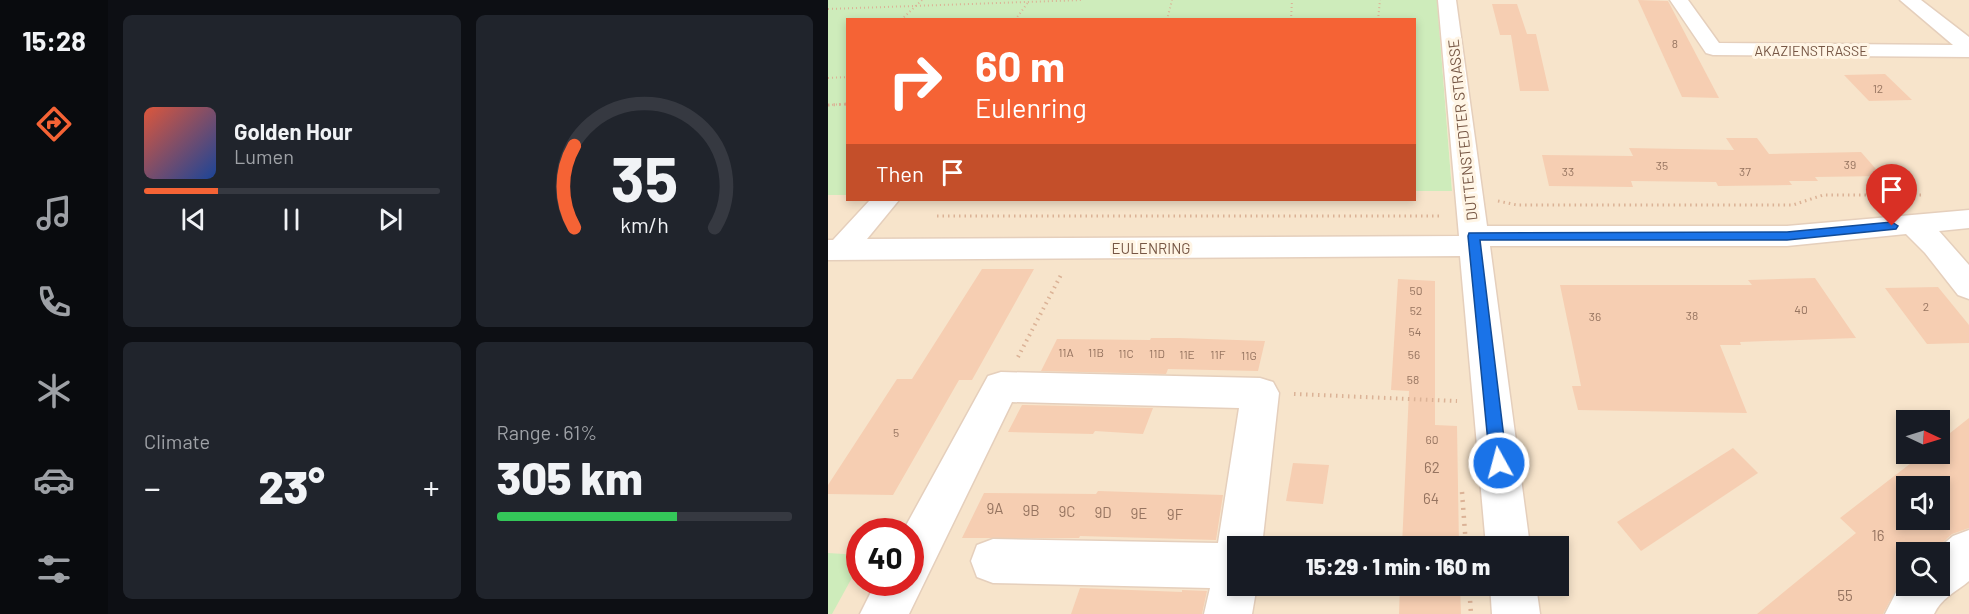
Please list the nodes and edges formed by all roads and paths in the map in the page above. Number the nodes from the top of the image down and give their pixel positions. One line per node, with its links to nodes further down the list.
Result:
1 (922, 0): 10 (path)
2 (1083, 0): 9 (path)
3 (1172, 0): 14 (path)
4 (1292, 0): 15 (path)
5 (1380, 0): 16 (path)
6 (1448, 0): 31 (street, DUTTENSTEDTER STRASSE)
7 (1679, 0): 17 (street, AKAZIENSTRASSE)
8 (1909, 0): 17 (street, AKAZIENSTRASSE)
9 (1028, 1): 10 (path); 13 (path)
10 (915, 6): 11 (path); 12 (path)
11 (828, 9)
12 (903, 18)
13 (1016, 18)
14 (1168, 18)
15 (1291, 18)
16 (1378, 18)
17 (1969, 49)
18 (846, 73): 19 (path)
19 (841, 77): 20 (path); 21 (path)
20 (846, 77)
21 (828, 78)
22 (846, 104): 23 (path)
23 (828, 105)
24 (1924, 195): 25 (path)
25 (1491, 199)
26 (884, 201): 33 (street)
27 (937, 216): 28 (path)
28 (1443, 216)
29 (1969, 219): 30 (street, EULENRING)
30 (1913, 224): 31 (street, EULENRING); 34 (street)
31 (1474, 241): 32 (street, EULENRING); 37 (street, DUTTENSTEDTER STRASSE)
32 (1075, 249): 33 (street, EULENRING); 35 (path)
33 (835, 250)
34 (1969, 287)
35 (1001, 387): 36 (street); 40 (street)
36 (1260, 393): 37 (path); 38 (street)
37 (1491, 401): 39 (street, DUTTENSTEDTER STRASSE)
38 (1241, 536)
39 (1507, 536)
40 (924, 537)
41 (1969, 552): 44 (street)
42 (993, 561): 43 (street)
43 (1227, 564)
44 (1950, 568)
45 (894, 596): 50 (street)
46 (1231, 596): 51 (street)
47 (1470, 596): 52 (path)
48 (1514, 596): 53 (street)
49 (1918, 596): 54 (street)
50 (884, 614)
51 (1228, 614)
52 (1471, 614)
53 (1516, 614)
54 (1909, 614)

